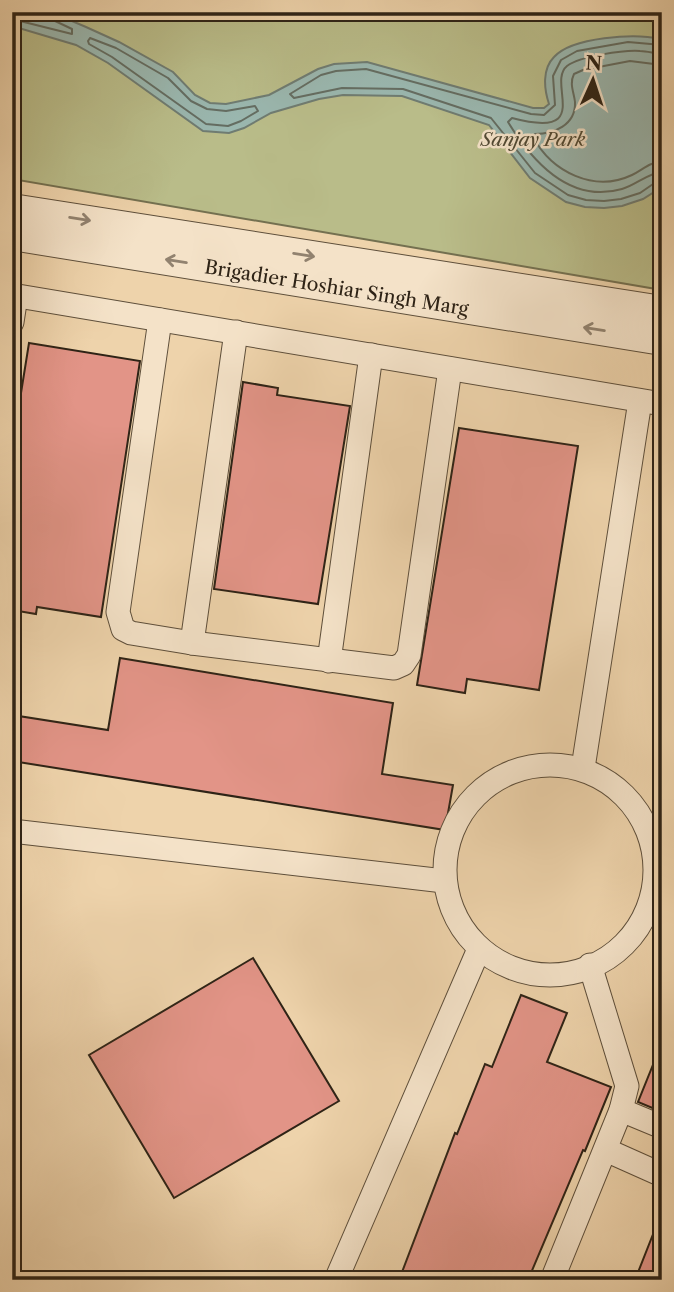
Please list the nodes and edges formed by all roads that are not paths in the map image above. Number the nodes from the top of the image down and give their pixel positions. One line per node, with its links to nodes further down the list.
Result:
1 (12, 209): 4 (street, Brigadier Hoshiar Singh Marg, one-way to 4)
2 (12, 234): 8 (street, Brigadier Hoshiar Singh Marg, one-way to 2)
3 (14, 296): 5 (street); 6 (street)
4 (662, 311)
5 (160, 320): 7 (street); 12 (street)
6 (12, 322)
7 (236, 332): 9 (street); 12 (street)
8 (662, 340)
9 (371, 355): 10 (street); 13 (street)
10 (450, 369): 11 (street); 13 (street)
11 (651, 402): 14 (street)
12 (192, 643): 13 (street)
13 (329, 661)
14 (583, 768): 16 (street); 17 (street)
15 (12, 831): 16 (street)
16 (444, 881): 18 (street)
17 (657, 896): 19 (street)
18 (479, 949): 19 (street); 24 (street)
19 (590, 965): 20 (street)
20 (621, 1111): 21 (street); 22 (street)
21 (662, 1127)
22 (606, 1150): 23 (street); 25 (street)
23 (662, 1175)
24 (337, 1280)
25 (552, 1280)

